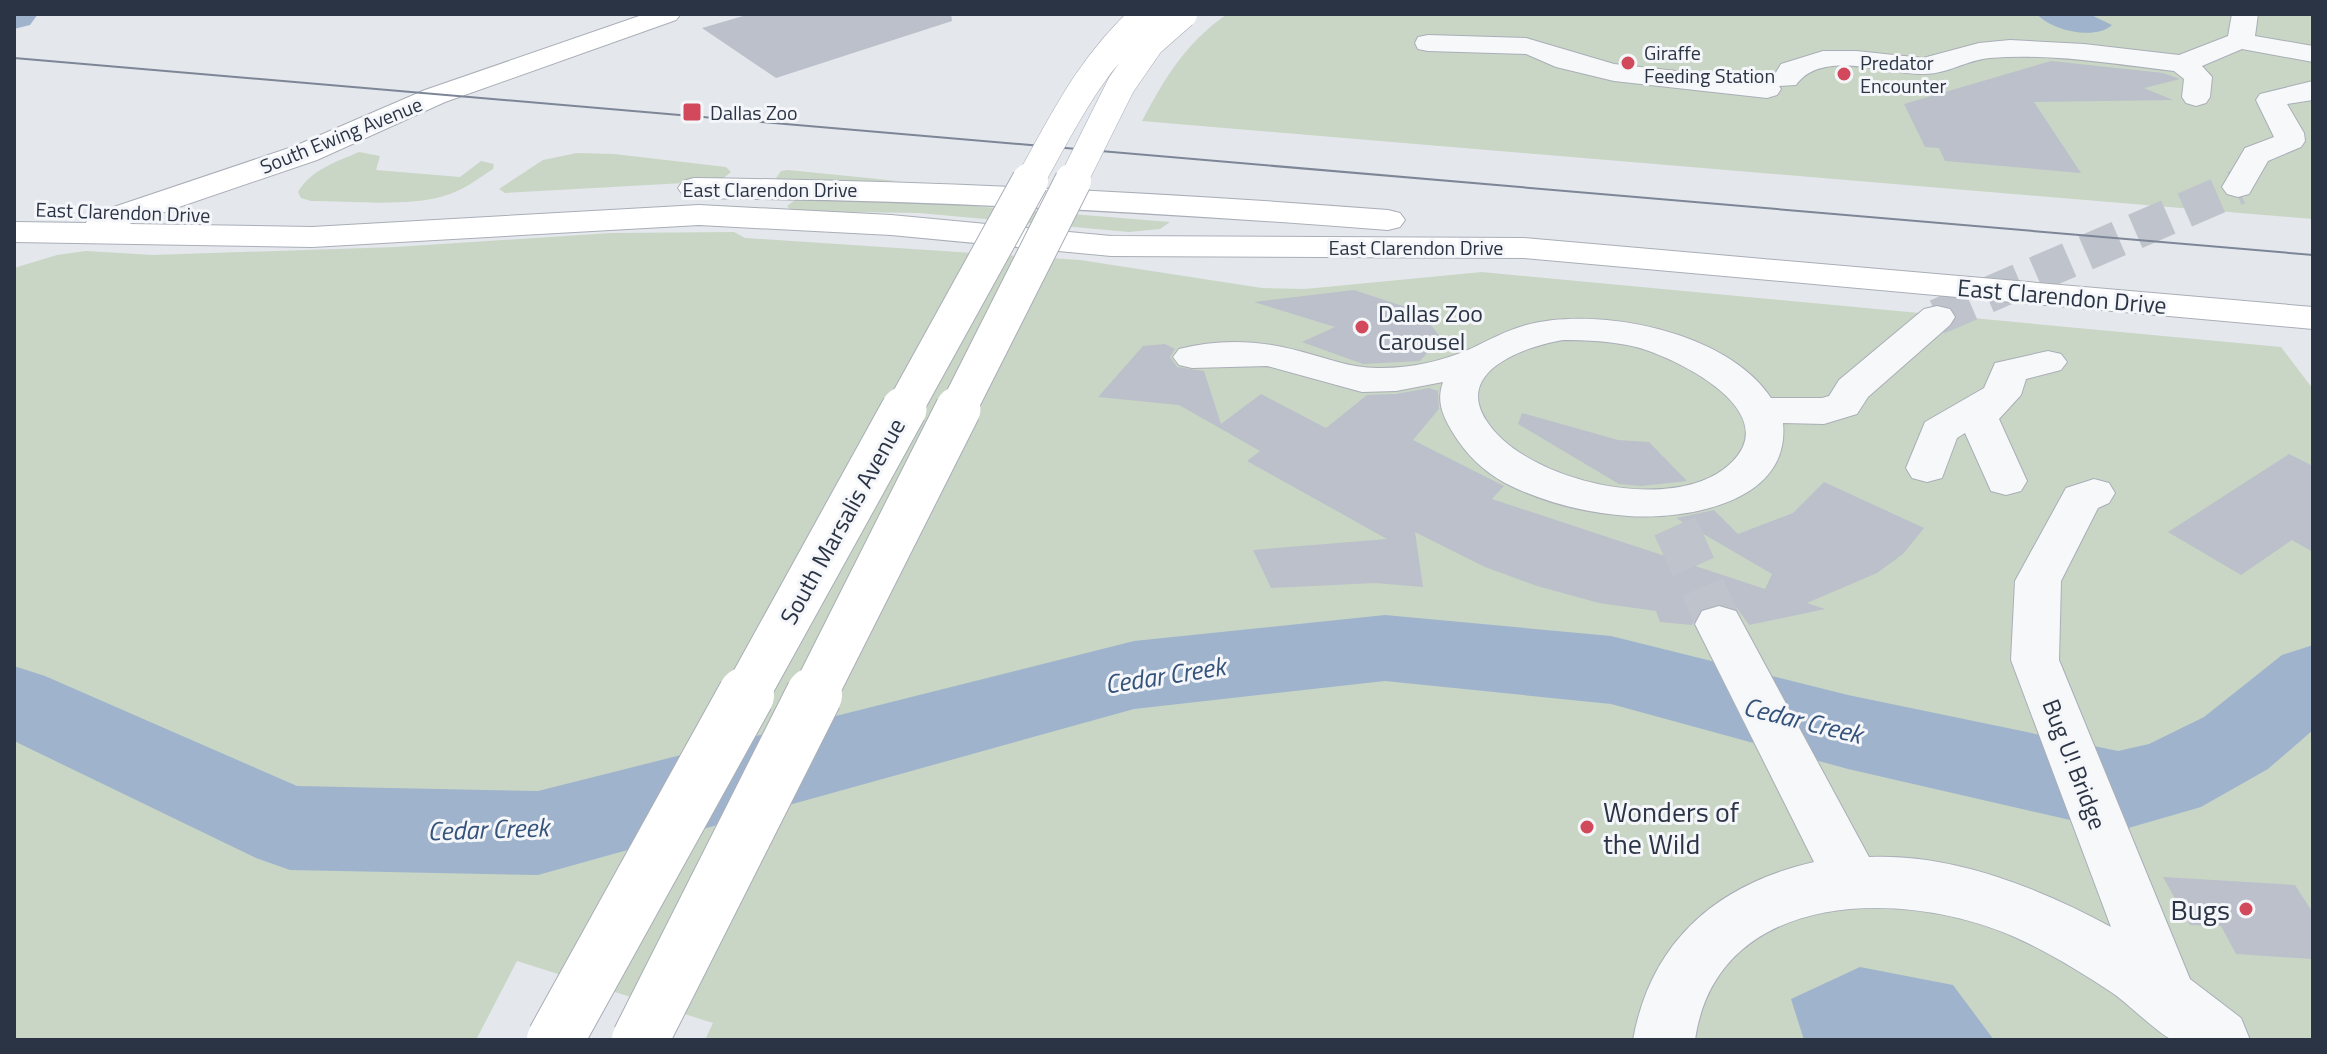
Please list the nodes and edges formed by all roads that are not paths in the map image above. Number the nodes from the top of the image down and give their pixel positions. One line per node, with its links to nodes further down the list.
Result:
1 (668, 14): 11 (street, South Ewing Avenue); 18 (street, South Ewing Avenue)
2 (1146, 14): 37 (street, South Marsalis Avenue, bridge)
3 (1183, 14): 38 (street, South Marsalis Avenue, bridge)
4 (2245, 14): 5 (street)
5 (2240, 41): 7 (street); 8 (street)
6 (1428, 43): 8 (street)
7 (2313, 54)
8 (2182, 64): 10 (street)
9 (2313, 90): 12 (street)
10 (2196, 97)
11 (266, 167): 16 (street); 17 (street, South Ewing Avenue)
12 (2238, 187)
13 (750, 202): 14 (street, East Clarendon Drive); 16 (street, East Clarendon Drive); 18 (street, East Clarendon Drive); 21 (street, East Clarendon Drive)
14 (1189, 206): 21 (street); 22 (street, East Clarendon Drive)
15 (14, 208): 18 (street, East Clarendon Drive)
16 (267, 209): 17 (street, East Clarendon Drive)
17 (127, 214): 18 (street, South Ewing Avenue)
18 (70, 222): 19 (street, South Ewing Avenue); 20 (street, East Clarendon Drive); 23 (street, South Ewing Avenue)
19 (14, 226)
20 (14, 232)
21 (1174, 248): 22 (street, East Clarendon Drive)
22 (1524, 248): 25 (street, East Clarendon Drive)
23 (14, 251)
24 (1937, 317): 30 (street)
25 (2313, 318)
26 (1192, 357): 27 (street)
27 (1479, 358): 30 (street); 30 (street)
28 (2048, 362): 29 (street)
29 (2001, 395): 31 (street); 32 (street)
30 (1759, 410)
31 (1927, 468)
32 (2006, 481)
33 (2094, 493): 36 (street, Bug U! Bridge)
34 (1719, 624): 35 (street)
35 (1853, 882): 36 (street); 39 (street)
36 (2167, 996): 40 (street)
37 (555, 1040)
38 (640, 1040)
39 (1664, 1040)
40 (2219, 1040)

